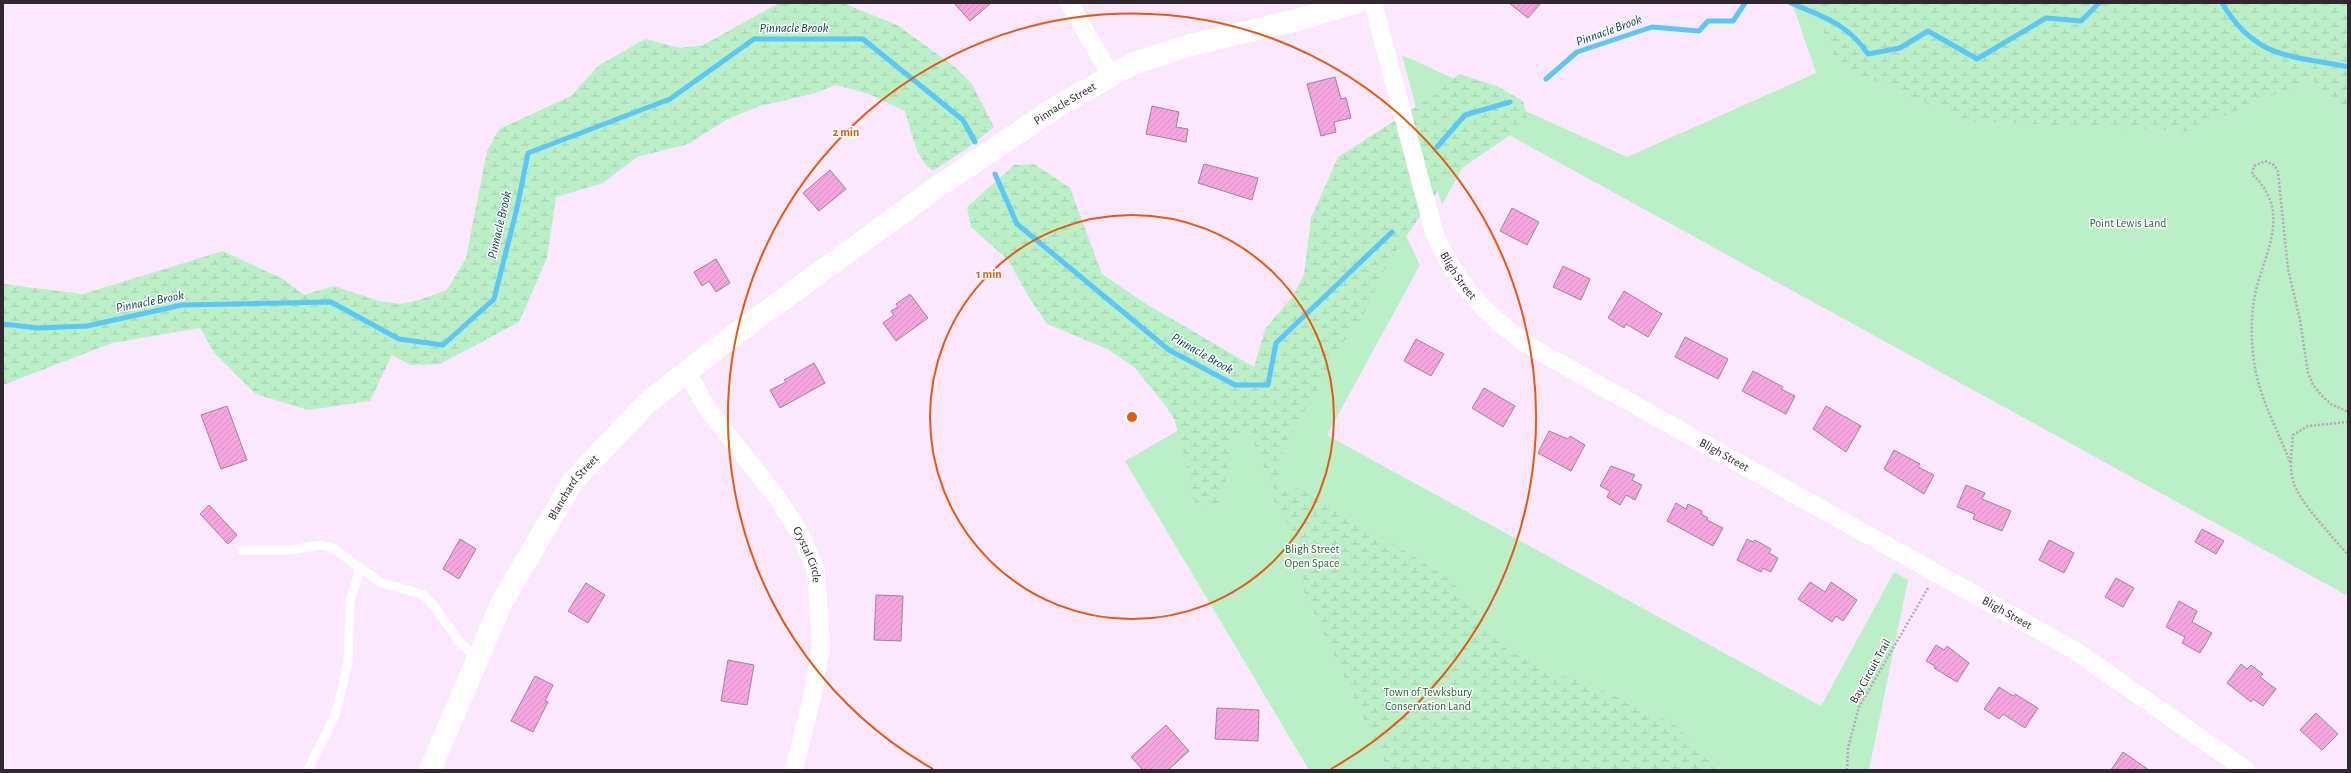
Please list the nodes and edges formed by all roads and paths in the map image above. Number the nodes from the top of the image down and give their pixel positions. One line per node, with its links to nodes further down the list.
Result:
1 (1069, 3): 4 (street)
2 (1373, 3): 15 (street, Bligh Street)
3 (1344, 5): 4 (street, Pinnacle Street)
4 (1111, 76): 5 (street, Pinnacle Street)
5 (812, 280): 6 (street, Blanchard Street)
6 (688, 371): 14 (street, Blanchard Street); 18 (street, Crystal Circle)
7 (2348, 412): 9 (path)
8 (2348, 422): 9 (path)
9 (2290, 462): 11 (path)
10 (242, 550): 12 (lane)
11 (2348, 555)
12 (360, 569): 14 (lane); 16 (lane)
13 (1928, 588): 19 (path, Bay Circuit Trail)
14 (478, 658): 17 (street, Blanchard Street)
15 (2225, 764): 20 (street, Bligh Street)
16 (308, 770)
17 (430, 770)
18 (794, 770)
19 (1847, 770)
20 (2246, 770)

